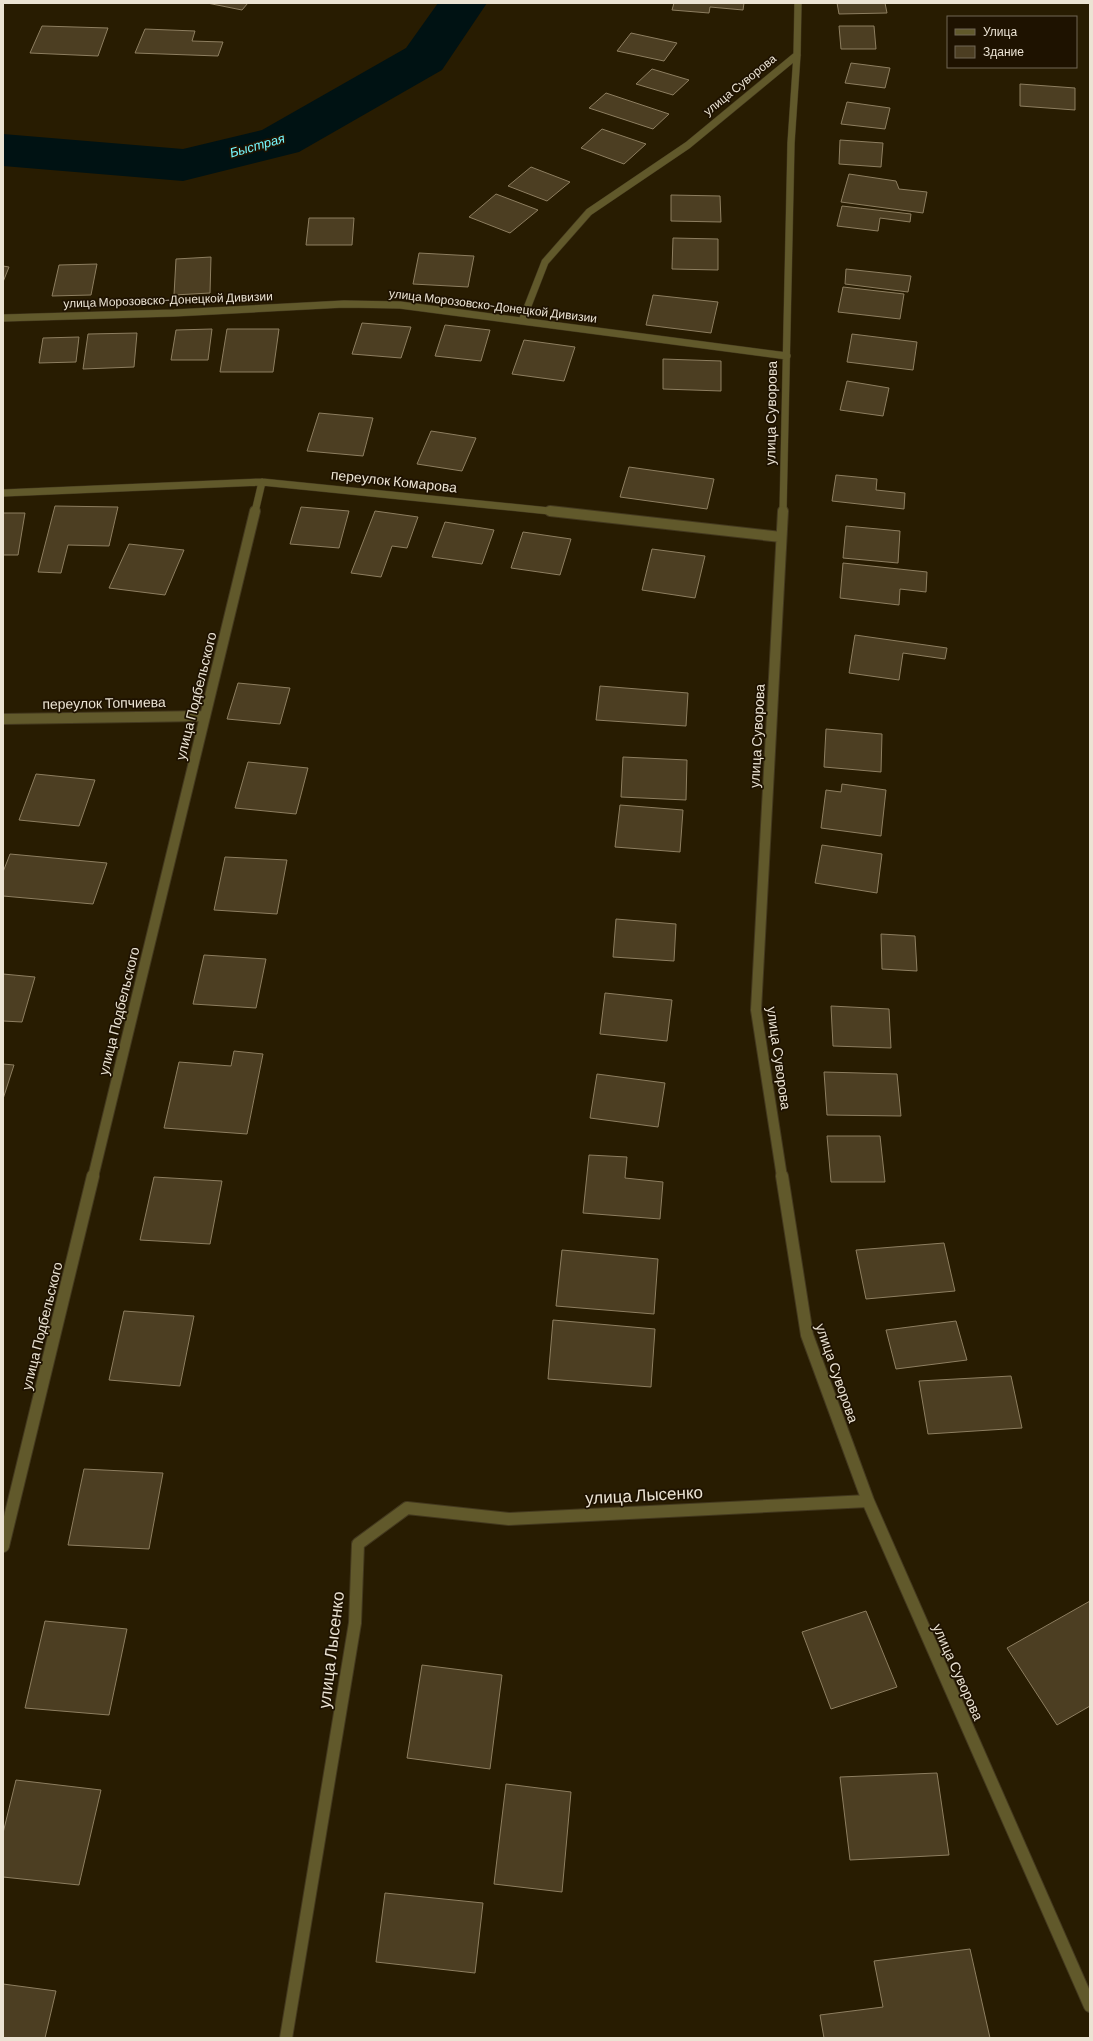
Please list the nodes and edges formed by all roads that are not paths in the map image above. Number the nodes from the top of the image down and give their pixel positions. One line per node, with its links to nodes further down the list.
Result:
1 (798, 3): 2 (street, улица Суворова)
2 (797, 55): 4 (street, улица Суворова); 5 (street, улица Суворова)
3 (3, 318): 4 (street, улица Морозовско-Донецкой Дивизии)
4 (522, 321): 5 (street, улица Морозовско-Донецкой Дивизии)
5 (787, 356): 8 (street, улица Суворова)
6 (262, 482): 7 (street, переулок Комарова); 8 (street, переулок Комарова); 9 (street, улица Подбельского)
7 (3, 493)
8 (781, 537): 11 (street, улица Суворова)
9 (206, 716): 10 (street, переулок Топчиева); 12 (street, улица Подбельского)
10 (3, 719)
11 (868, 1501): 13 (street, улица Суворова); 14 (street, улица Лысенко)
12 (3, 1546)
13 (1090, 2006)
14 (286, 2038)

